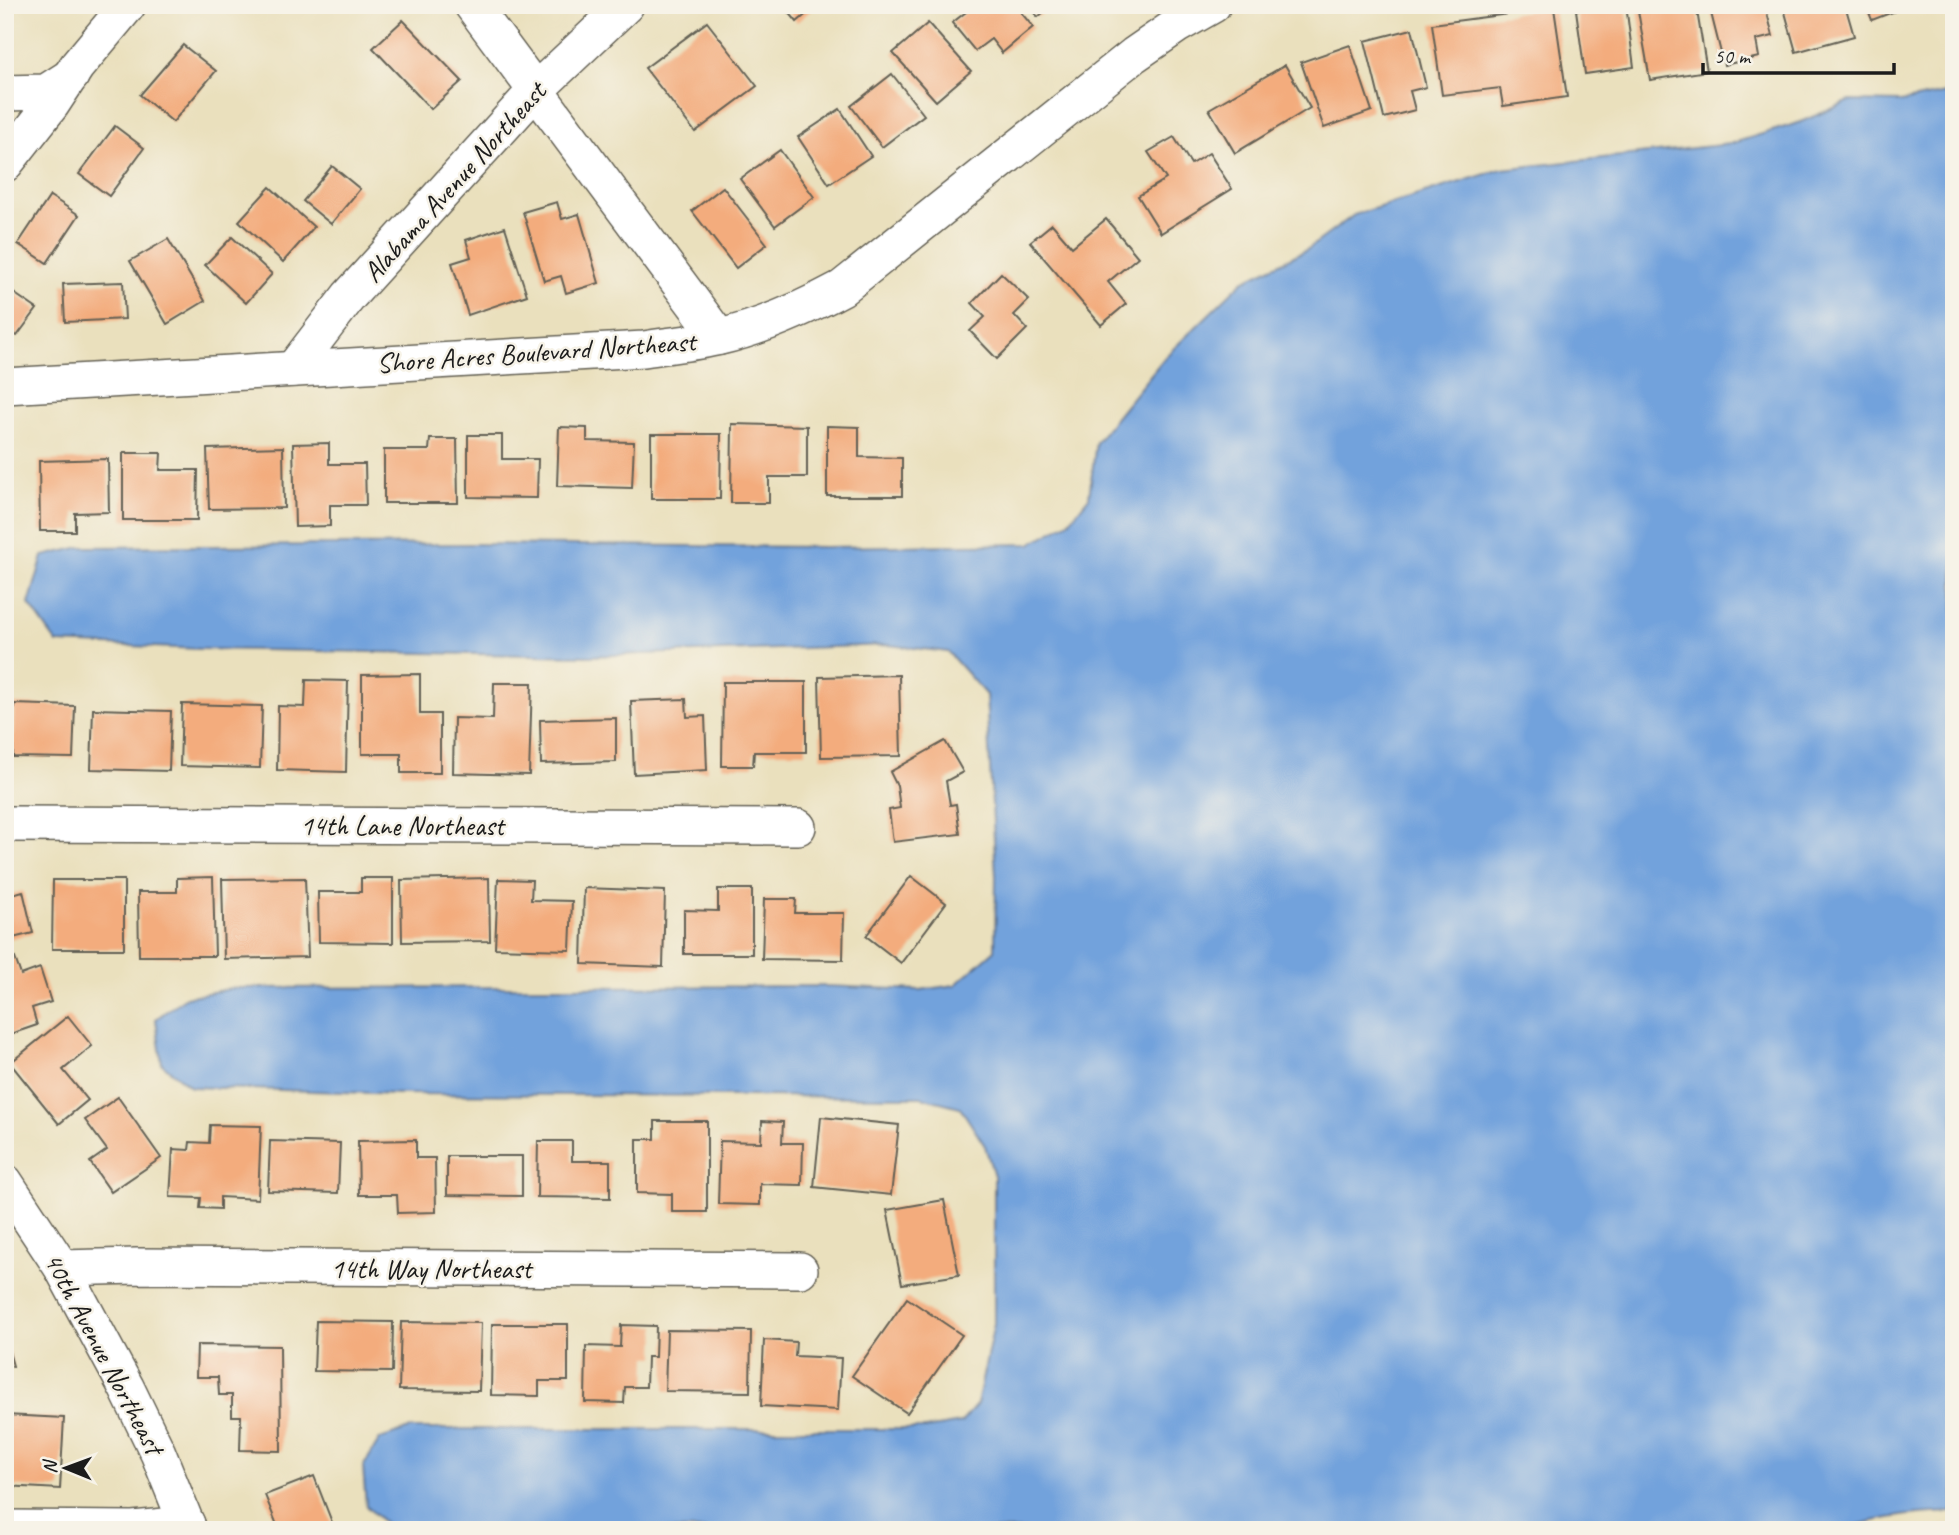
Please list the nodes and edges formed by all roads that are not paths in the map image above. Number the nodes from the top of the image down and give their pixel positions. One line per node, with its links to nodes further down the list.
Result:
1 (128, 5): 5 (street)
2 (472, 5): 6 (street)
3 (626, 5): 6 (street, Alabama Avenue Northeast)
4 (1213, 5): 9 (street, Shore Acres Boulevard Northeast)
5 (71, 76): 7 (street); 8 (street)
6 (536, 90): 9 (street); 10 (street, Alabama Avenue Northeast)
7 (5, 93)
8 (5, 163)
9 (719, 337): 10 (street, Shore Acres Boulevard Northeast)
10 (293, 369): 11 (street, Shore Acres Boulevard Northeast)
11 (5, 386)
12 (5, 824): 13 (street, 14th Lane Northeast)
13 (798, 827)
14 (5, 1182): 15 (street, 40th Avenue Northeast)
15 (62, 1268): 16 (street, 14th Way Northeast); 17 (street, 40th Avenue Northeast)
16 (800, 1270)
17 (188, 1527): 18 (street)
18 (5, 1528)

